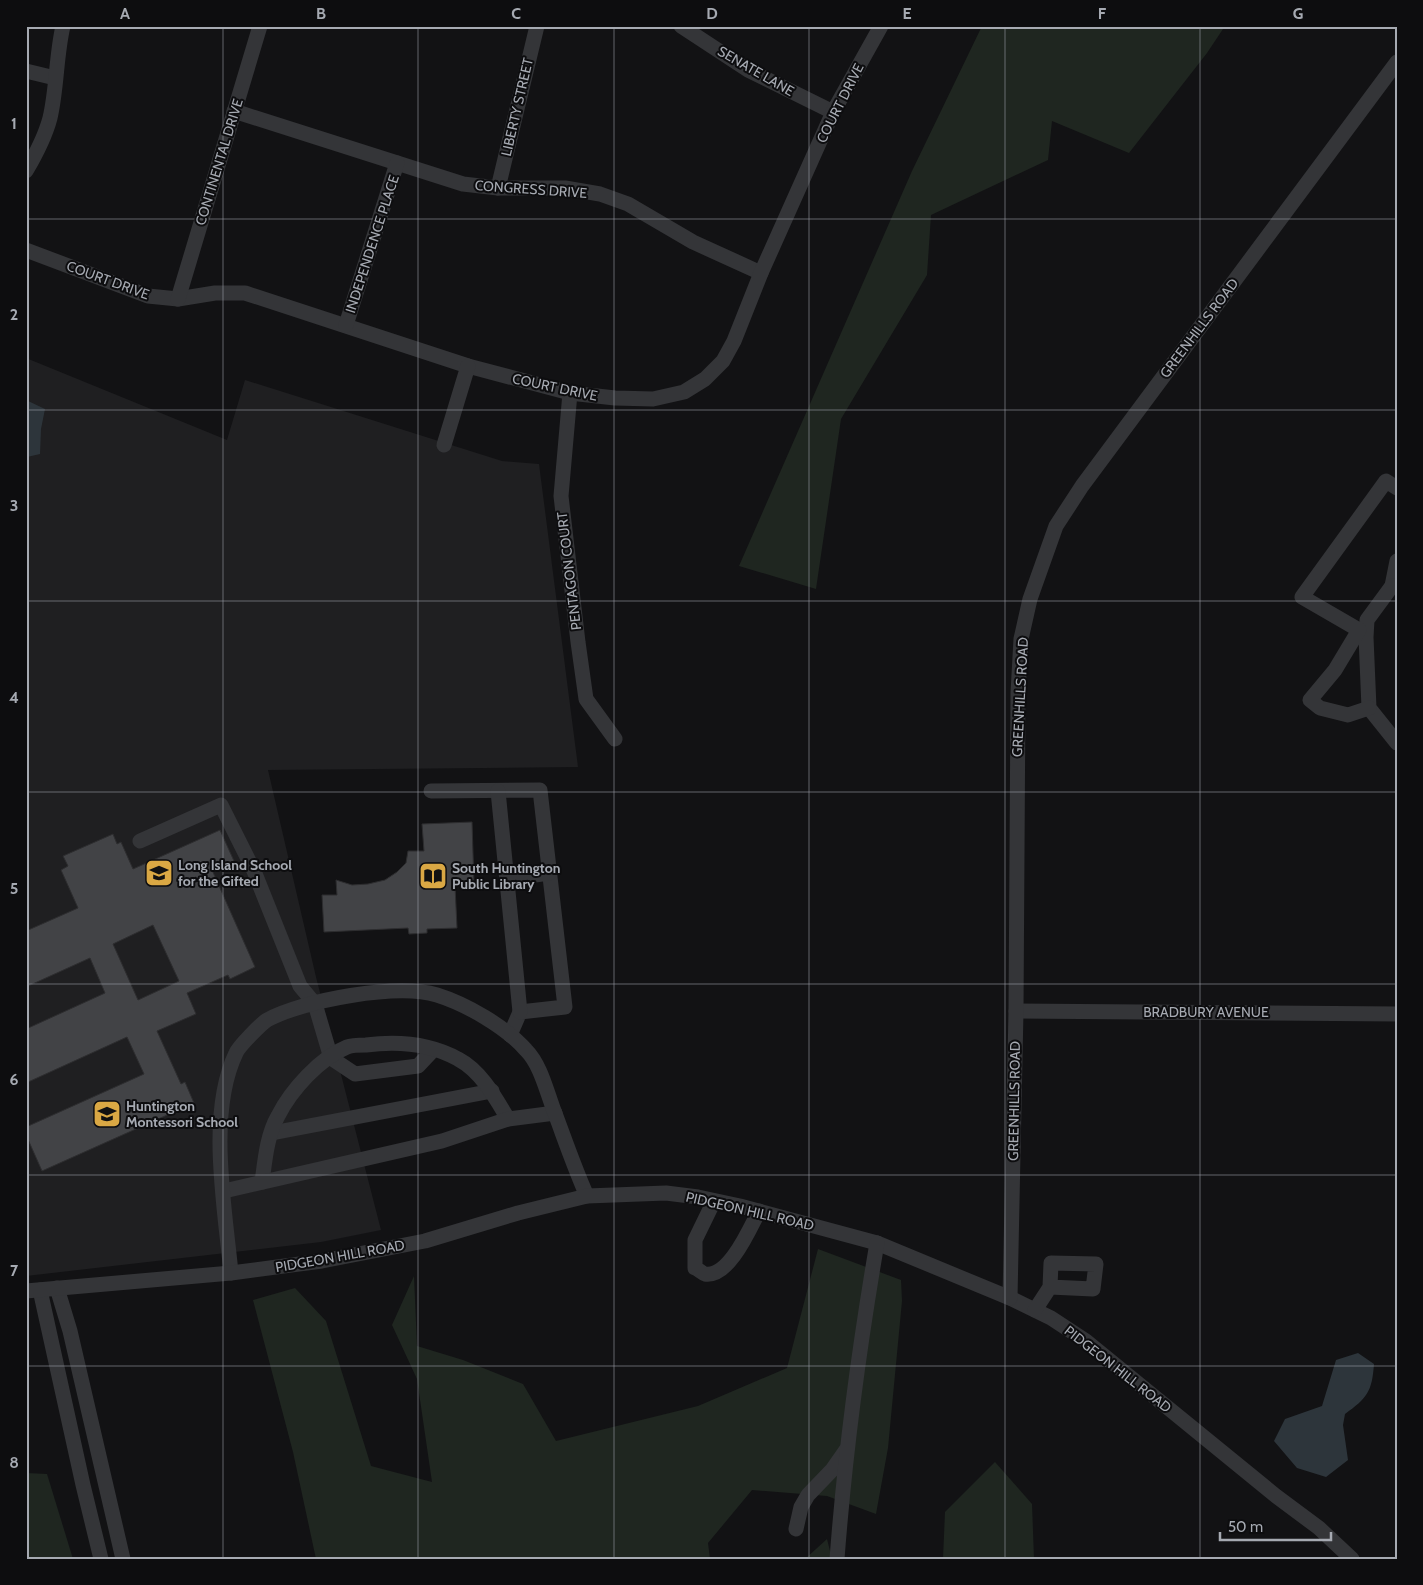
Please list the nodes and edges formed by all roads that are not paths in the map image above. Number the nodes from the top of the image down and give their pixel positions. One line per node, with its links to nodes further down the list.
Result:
1 (64, 26): 8 (street)
2 (260, 26): 9 (street, CONTINENTAL DRIVE)
3 (880, 26): 10 (street, COURT DRIVE)
4 (684, 27): 10 (street, SENATE LANE)
5 (530, 28): 13 (street, LIBERTY STREET)
6 (1397, 62): 33 (street, GREENHILLS ROAD)
7 (26, 71): 8 (street)
8 (55, 78): 12 (street)
9 (234, 111): 11 (street, CONGRESS DRIVE); 16 (street, CONTINENTAL DRIVE)
10 (833, 112): 15 (street, COURT DRIVE)
11 (397, 163): 13 (street, CONGRESS DRIVE); 17 (street, INDEPENDENCE PLACE)
12 (26, 171)
13 (498, 188): 15 (street, CONGRESS DRIVE)
14 (26, 250): 16 (street, COURT DRIVE)
15 (761, 272): 19 (street, COURT DRIVE)
16 (178, 299): 17 (street, COURT DRIVE)
17 (346, 325): 18 (street, COURT DRIVE)
18 (468, 366): 19 (street, COURT DRIVE); 20 (street)
19 (570, 393): 25 (street, PENTAGON COURT)
20 (444, 445)
21 (1397, 488): 24 (street)
22 (1397, 561): 23 (street)
23 (1394, 586): 24 (street)
24 (1369, 708): 26 (street)
25 (615, 739)
26 (1397, 743)
27 (498, 790): 28 (street); 30 (street); 31 (street)
28 (431, 791)
29 (140, 841): 32 (street)
30 (549, 873): 31 (street); 34 (street)
31 (507, 879): 34 (street)
32 (315, 1004): 36 (street); 38 (street); 44 (street)
33 (1016, 1011): 35 (street, BRADBURY AVENUE); 53 (street, GREENHILLS ROAD)
34 (520, 1012): 36 (street)
35 (1397, 1014)
36 (510, 1035): 40 (street)
37 (433, 1050): 38 (street); 38 (street); 39 (street)
38 (331, 1058): 42 (street)
39 (492, 1091): 41 (street); 42 (street)
40 (555, 1113): 41 (street); 45 (street)
41 (508, 1119): 43 (street)
42 (272, 1133): 43 (street)
43 (262, 1182): 44 (street)
44 (224, 1190): 49 (street)
45 (587, 1196): 46 (street, PIDGEON HILL ROAD); 49 (street, PIDGEON HILL ROAD)
46 (714, 1201): 47 (street, PIDGEON HILL ROAD); 47 (street)
47 (759, 1211): 48 (street, PIDGEON HILL ROAD)
48 (877, 1243): 53 (street, PIDGEON HILL ROAD); 55 (street)
49 (231, 1273): 51 (street, PIDGEON HILL ROAD)
50 (1050, 1287): 54 (street)
51 (57, 1288): 52 (street, PIDGEON HILL ROAD); 58 (street)
52 (33, 1291): 57 (street)
53 (1010, 1298): 54 (street, PIDGEON HILL ROAD)
54 (1035, 1310): 60 (street, PIDGEON HILL ROAD)
55 (849, 1446): 56 (street); 59 (street)
56 (796, 1529)
57 (101, 1559)
58 (123, 1559)
59 (837, 1559)
60 (1352, 1559)

